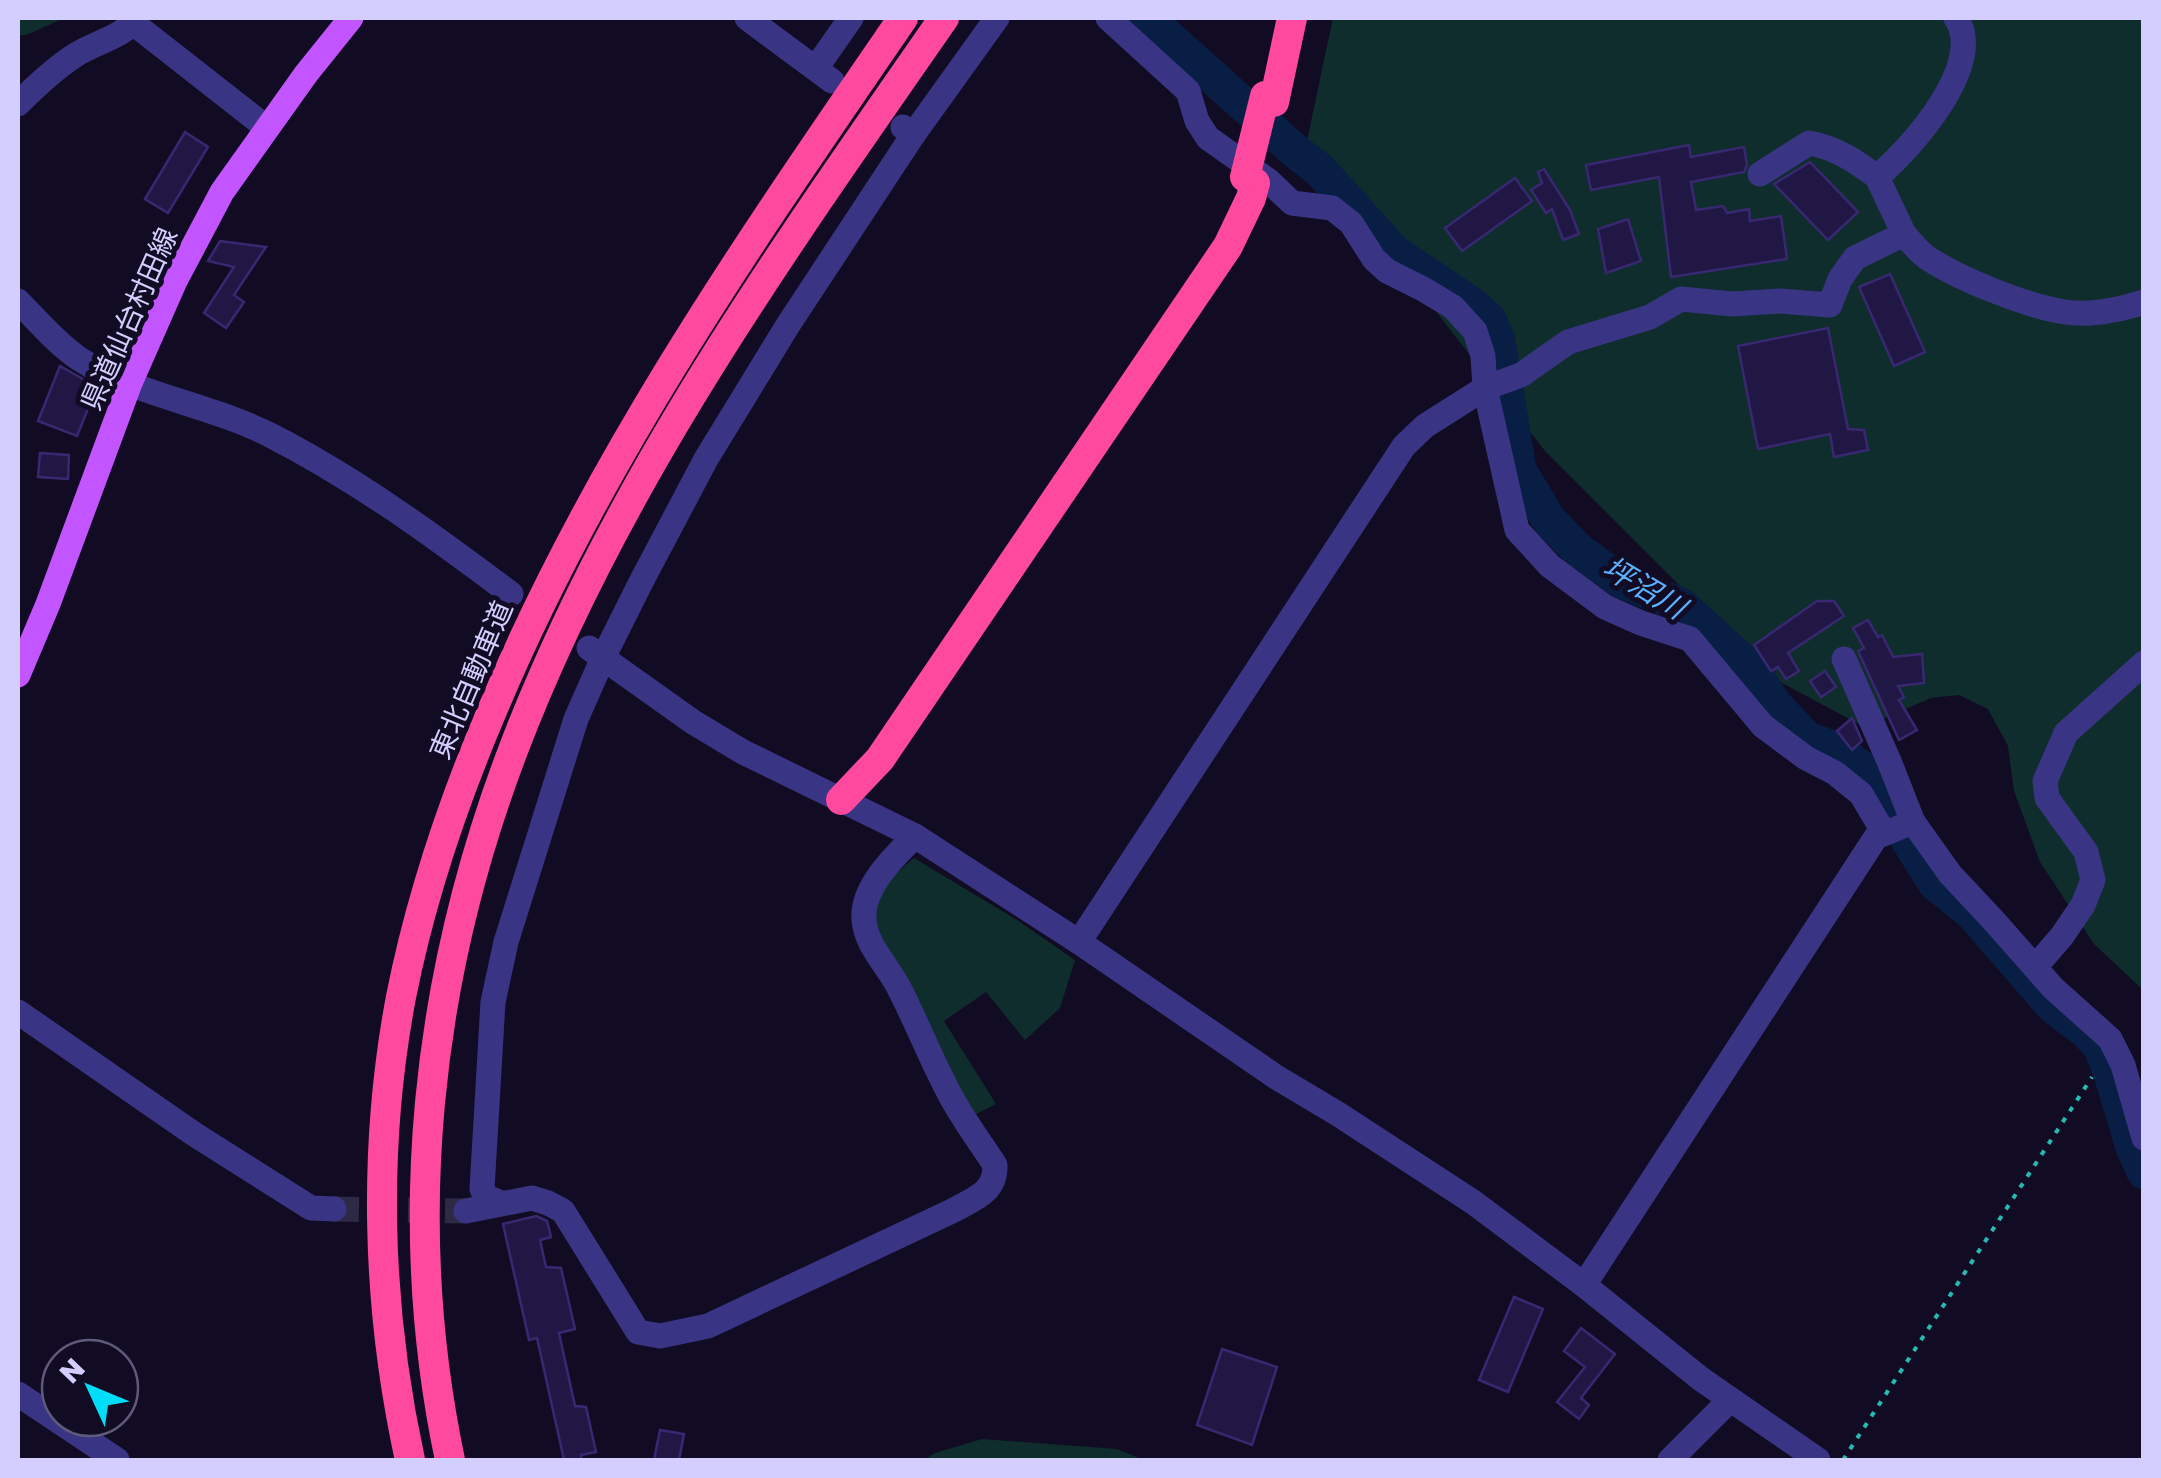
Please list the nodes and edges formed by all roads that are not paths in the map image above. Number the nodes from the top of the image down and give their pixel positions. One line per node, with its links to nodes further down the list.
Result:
1 (351, 18): 14 (main road, 県道仙台村田線)
2 (747, 18): 3 (street)
3 (850, 18)
4 (903, 18): 41 (highway, 東北自動車道)
5 (944, 18): 42 (highway)
6 (997, 18): 23 (street)
7 (1108, 18): 21 (street)
8 (1280, 18): 12 (highway)
9 (1292, 18): 12 (highway)
10 (1956, 18): 16 (street)
11 (135, 20): 13 (street); 14 (street)
12 (1270, 99): 27 (highway, bridge)
13 (18, 104)
14 (267, 128): 20 (main road, 県道仙台村田線)
15 (1760, 174): 16 (street)
16 (1877, 177): 17 (street)
17 (1904, 234): 19 (street); 21 (street)
18 (18, 301): 20 (street)
19 (2144, 302)
20 (130, 383): 22 (street); 26 (main road, 県道仙台村田線)
21 (1497, 384): 28 (street); 30 (street)
22 (511, 594)
23 (596, 653): 27 (street); 34 (street)
24 (1844, 658): 28 (street)
25 (2144, 663): 31 (street)
26 (18, 675)
27 (841, 800): 29 (street)
28 (1899, 827): 31 (street); 37 (street)
29 (915, 836): 30 (street); 34 (street)
30 (1079, 942): 37 (street)
31 (2035, 967): 33 (street)
32 (18, 1012): 35 (street)
33 (2144, 1138)
34 (501, 1203): 36 (street)
35 (334, 1210)
36 (466, 1211)
37 (1584, 1284): 39 (street)
38 (18, 1394): 40 (street)
39 (1730, 1400): 43 (street); 44 (street)
40 (116, 1460)
41 (410, 1460)
42 (450, 1460)
43 (1670, 1460)
44 (1818, 1460)

